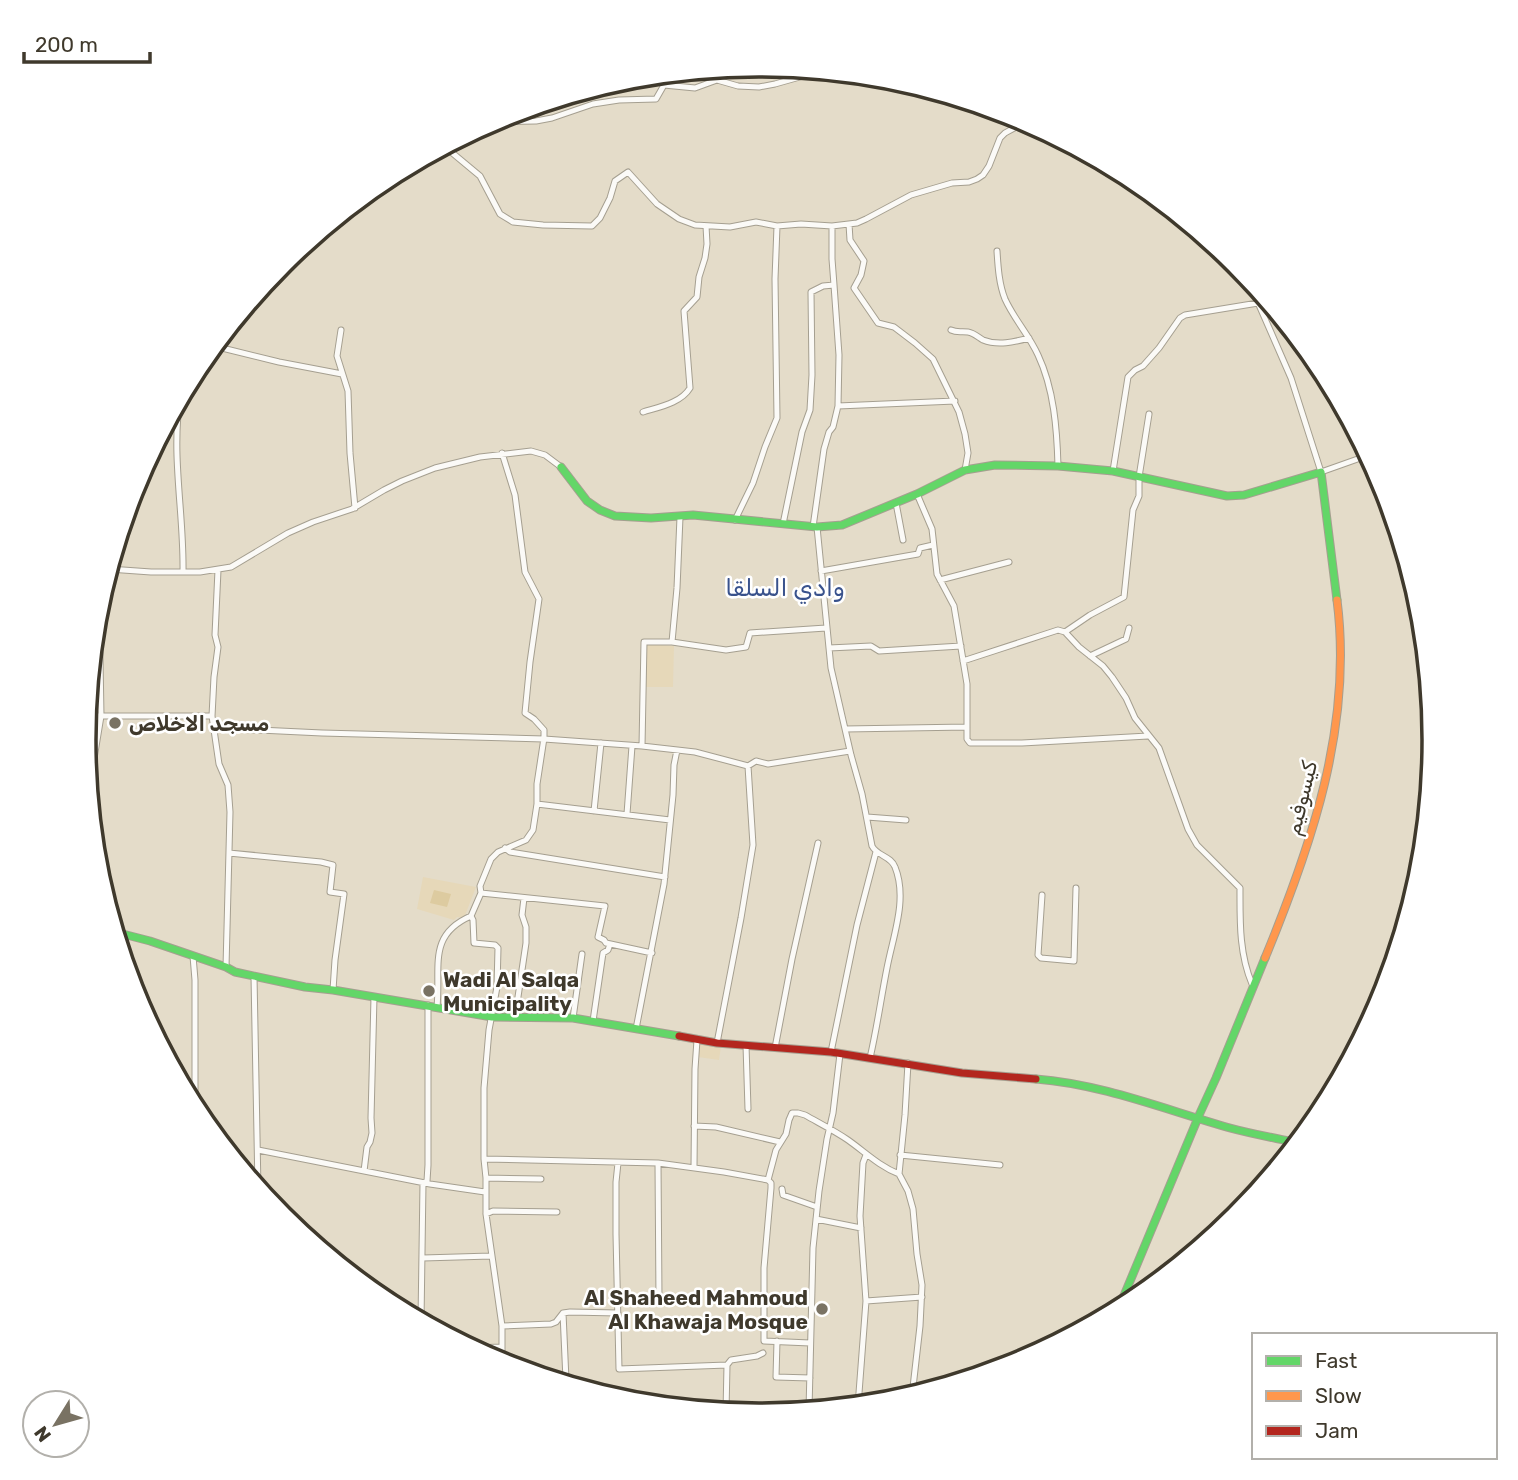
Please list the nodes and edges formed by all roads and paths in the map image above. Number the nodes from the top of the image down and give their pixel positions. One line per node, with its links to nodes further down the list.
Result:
1 (797, 78): 2 (street)
2 (520, 121)
3 (1015, 128): 5 (street)
4 (452, 153): 6 (street)
5 (849, 224): 8 (street); 18 (street)
6 (706, 226): 7 (street); 20 (street)
7 (777, 226): 8 (street); 35 (street)
8 (832, 226): 10 (street)
9 (997, 251): 15 (street)
10 (834, 285): 19 (street); 36 (street)
11 (1258, 303): 28 (street)
12 (1259, 305): 29 (street, كيسوفيم)
13 (341, 330): 17 (street)
14 (951, 330): 15 (street)
15 (1029, 338): 25 (street)
16 (225, 348): 17 (street)
17 (342, 374): 33 (street)
18 (955, 401): 19 (street); 27 (street)
19 (838, 406): 37 (street)
20 (643, 412)
21 (1149, 414): 30 (street)
22 (177, 423): 44 (street)
23 (502, 453): 26 (street); 33 (street); 62 (street)
24 (1359, 458): 29 (street)
25 (1058, 466): 27 (street); 28 (street)
26 (561, 467): 34 (street)
27 (965, 471): 31 (street)
28 (1114, 471): 30 (street)
29 (1321, 472): 30 (street); 93 (street, كيسوفيم)
30 (1139, 477): 48 (street)
31 (917, 494): 32 (street); 39 (street)
32 (896, 503): 37 (street); 38 (street)
33 (355, 508): 42 (street)
34 (680, 517): 35 (street); 49 (street)
35 (735, 520): 36 (street)
36 (783, 524): 37 (street)
37 (815, 527): 43 (street)
38 (903, 540)
39 (933, 545): 43 (street); 45 (street)
40 (1009, 562): 45 (street)
41 (119, 569): 44 (street)
42 (218, 570): 44 (street); 57 (street)
43 (821, 571): 46 (street)
44 (183, 572)
45 (940, 580): 50 (street)
46 (826, 628): 49 (street); 51 (street)
47 (1129, 628): 52 (street)
48 (1065, 632): 52 (street); 53 (street)
49 (672, 642): 66 (street)
50 (961, 646): 51 (street); 53 (street)
51 (829, 648): 60 (street)
52 (1090, 656): 61 (street)
53 (963, 661): 58 (street)
54 (100, 669): 56 (street)
55 (97, 716): 56 (street)
56 (101, 716): 57 (street); 64 (street)
57 (212, 716): 59 (street)
58 (967, 727): 60 (street); 61 (street)
59 (214, 728): 62 (street); 79 (street)
60 (845, 729): 68 (street)
61 (1149, 736): 93 (street)
62 (544, 739): 63 (street); 70 (street)
63 (601, 743): 65 (street); 71 (street)
64 (96, 746)
65 (632, 746): 66 (street); 72 (street)
66 (642, 746): 67 (street)
67 (677, 750): 69 (street); 74 (street)
68 (850, 751): 69 (street); 73 (street)
69 (748, 766): 104 (street)
70 (537, 804): 71 (street); 77 (street)
71 (594, 811): 72 (street)
72 (627, 814): 74 (street)
73 (867, 817): 75 (street); 78 (street)
74 (670, 820): 80 (street)
75 (906, 820)
76 (818, 843): 106 (street)
77 (505, 848): 80 (street); 82 (street)
78 (876, 852): 107 (street); 109 (street)
79 (229, 853): 91 (street); 94 (street)
80 (665, 877): 88 (street)
81 (1076, 888): 83 (street)
82 (481, 893): 84 (street); 85 (street)
83 (1042, 895)
84 (524, 898): 87 (street); 99 (street)
85 (471, 915): 97 (street); 98 (street)
86 (126, 935): 90 (street)
87 (610, 944): 88 (street); 101 (street)
88 (652, 953): 102 (street)
89 (582, 954): 100 (street)
90 (193, 956): 91 (street); 111 (street)
91 (226, 967): 92 (street)
92 (254, 976): 94 (street); 118 (street)
93 (1252, 984): 113 (street, كيسوفيم)
94 (333, 989): 95 (street)
95 (374, 997): 96 (street); 126 (street)
96 (428, 1004): 97 (street); 132 (street)
97 (437, 1007): 98 (street)
98 (492, 1017): 99 (street); 121 (street)
99 (515, 1017): 100 (street)
100 (573, 1018): 101 (street)
101 (593, 1021): 102 (street)
102 (636, 1029): 103 (street)
103 (697, 1040): 104 (street); 114 (street)
104 (717, 1043): 105 (street)
105 (746, 1045): 106 (street); 112 (street)
106 (775, 1048): 107 (street)
107 (831, 1052): 108 (street)
108 (840, 1054): 109 (street); 115 (street)
109 (870, 1058): 110 (street)
110 (908, 1063): 113 (street); 120 (street)
111 (195, 1087)
112 (748, 1109)
113 (1197, 1118): 116 (street); 142 (street, كيسوفيم)
114 (694, 1126): 117 (street); 125 (street)
115 (829, 1130): 117 (street); 119 (street); 135 (street)
116 (1287, 1141)
117 (780, 1142): 131 (street)
118 (258, 1150): 126 (street); 127 (street)
119 (866, 1155): 128 (street); 139 (street)
120 (900, 1155): 124 (street); 128 (street)
121 (484, 1159): 122 (street); 129 (street)
122 (618, 1163): 123 (street); 148 (street)
123 (658, 1163): 125 (street); 144 (street)
124 (1000, 1165)
125 (694, 1167): 131 (street)
126 (364, 1171): 132 (street)
127 (258, 1173)
128 (899, 1174): 143 (street)
129 (486, 1178): 130 (street); 134 (street)
130 (541, 1180)
131 (768, 1180): 150 (street)
132 (424, 1183): 134 (street); 141 (street)
133 (782, 1189): 135 (street)
134 (485, 1192): 137 (street)
135 (817, 1207): 138 (street)
136 (557, 1212): 137 (street)
137 (486, 1214): 140 (street)
138 (816, 1219): 139 (street); 151 (street)
139 (861, 1228): 145 (street)
140 (491, 1256): 141 (street); 149 (street)
141 (423, 1258): 146 (street)
142 (1126, 1292)
143 (922, 1297): 145 (street); 159 (street)
144 (659, 1300)
145 (866, 1301): 160 (street)
146 (421, 1310)
147 (563, 1313): 148 (street); 149 (street); 157 (street)
148 (618, 1313): 156 (street)
149 (502, 1326): 153 (street)
150 (777, 1341): 151 (street); 158 (street)
151 (810, 1343): 158 (street)
152 (493, 1347): 153 (street)
153 (502, 1347): 154 (street)
154 (502, 1352)
155 (763, 1353): 156 (street)
156 (727, 1365): 162 (street)
157 (566, 1374)
158 (810, 1378): 161 (street)
159 (913, 1384)
160 (859, 1395)
161 (809, 1401)
162 (726, 1402)

